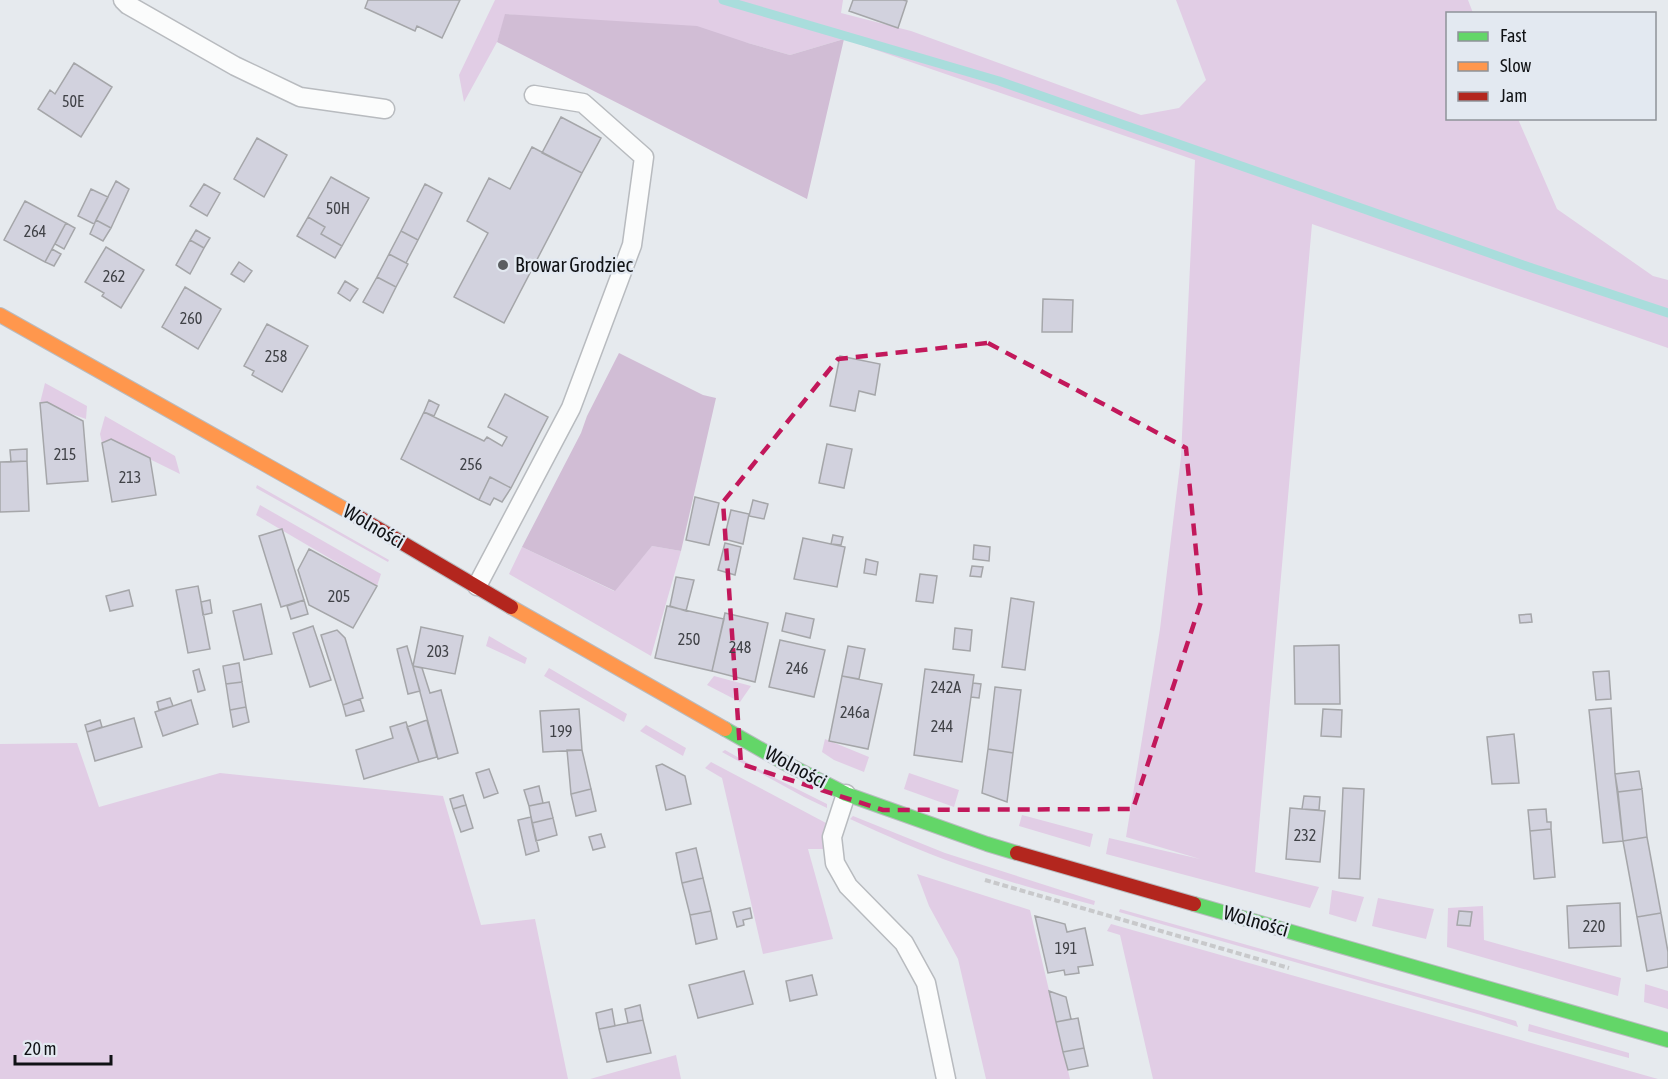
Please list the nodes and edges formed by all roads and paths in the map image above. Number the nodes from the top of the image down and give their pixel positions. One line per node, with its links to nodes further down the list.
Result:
1 (123, 0): 3 (lane)
2 (534, 95): 5 (lane)
3 (385, 109)
4 (0, 315): 5 (street, Wolności)
5 (477, 586): 6 (street, Wolności)
6 (846, 794): 7 (street, Wolności); 8 (lane)
7 (1668, 1040)
8 (946, 1079)

